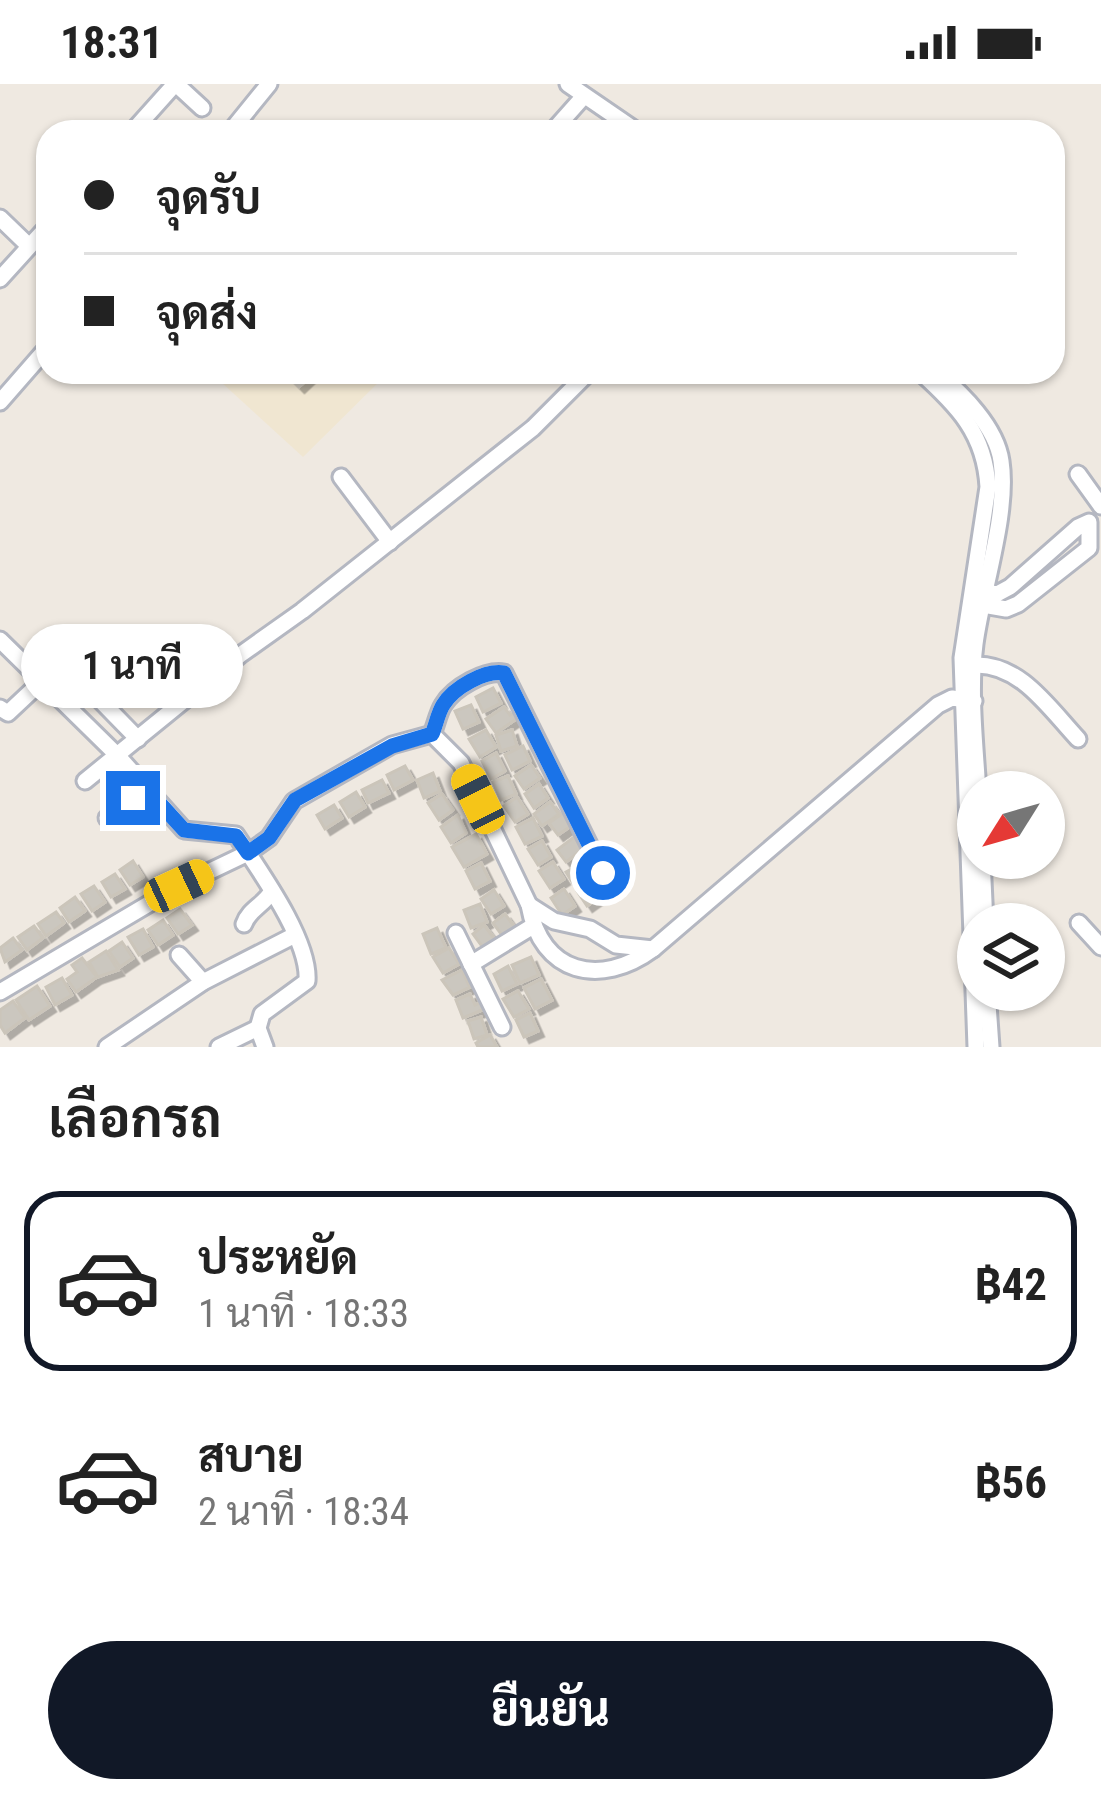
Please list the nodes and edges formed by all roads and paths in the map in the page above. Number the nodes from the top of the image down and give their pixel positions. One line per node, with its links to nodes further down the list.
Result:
1 (175, 84): 5 (street); 6 (street)
2 (269, 84): 7 (street)
3 (568, 84): 4 (street)
4 (584, 90): 8 (street); 9 (street); 10 (street)
5 (202, 108)
6 (143, 120)
7 (240, 120)
8 (561, 120)
9 (623, 120)
10 (632, 120)
11 (0, 218): 13 (street)
12 (36, 239): 13 (street)
13 (29, 246): 14 (street)
14 (0, 279)
15 (36, 360): 19 (street)
16 (578, 384): 24 (street)
17 (933, 384): 32 (street)
18 (950, 384): 27 (street)
19 (0, 402)
20 (1078, 474): 22 (street)
21 (341, 478): 24 (street)
22 (1101, 507): 23 (street)
23 (1089, 522): 25 (street); 26 (street)
24 (390, 542): 35 (street)
25 (1015, 582): 26 (street); 27 (street)
26 (1026, 597): 27 (street)
27 (984, 598): 29 (street)
28 (0, 640): 30 (street)
29 (974, 665): 32 (street); 36 (street)
30 (40, 683): 33 (street); 37 (street)
31 (96, 696): 35 (street)
32 (968, 700): 38 (street); 52 (street); 63 (street)
33 (3, 714)
34 (432, 734): 42 (street); 43 (street); 45 (street)
35 (138, 739): 37 (street)
36 (1078, 739)
37 (117, 755): 39 (street); 40 (street)
38 (976, 771)
39 (85, 782)
40 (145, 787): 41 (street); 42 (street)
41 (107, 818)
42 (248, 853): 44 (street); 56 (street)
43 (603, 873)
44 (272, 891): 47 (street); 50 (street)
45 (529, 905): 48 (street); 52 (street)
46 (1079, 923): 51 (street)
47 (244, 924)
48 (533, 926): 52 (street); 54 (street)
49 (456, 933): 54 (street)
50 (293, 936): 55 (street); 59 (street)
51 (1101, 947)
52 (653, 950)
53 (179, 955): 55 (street)
54 (471, 964): 58 (street)
55 (203, 982): 60 (street)
56 (0, 992)
57 (988, 1011): 64 (street)
58 (502, 1027)
59 (258, 1028): 61 (street); 62 (street)
60 (107, 1047)
61 (219, 1047)
62 (265, 1047)
63 (976, 1047)
64 (991, 1047)

